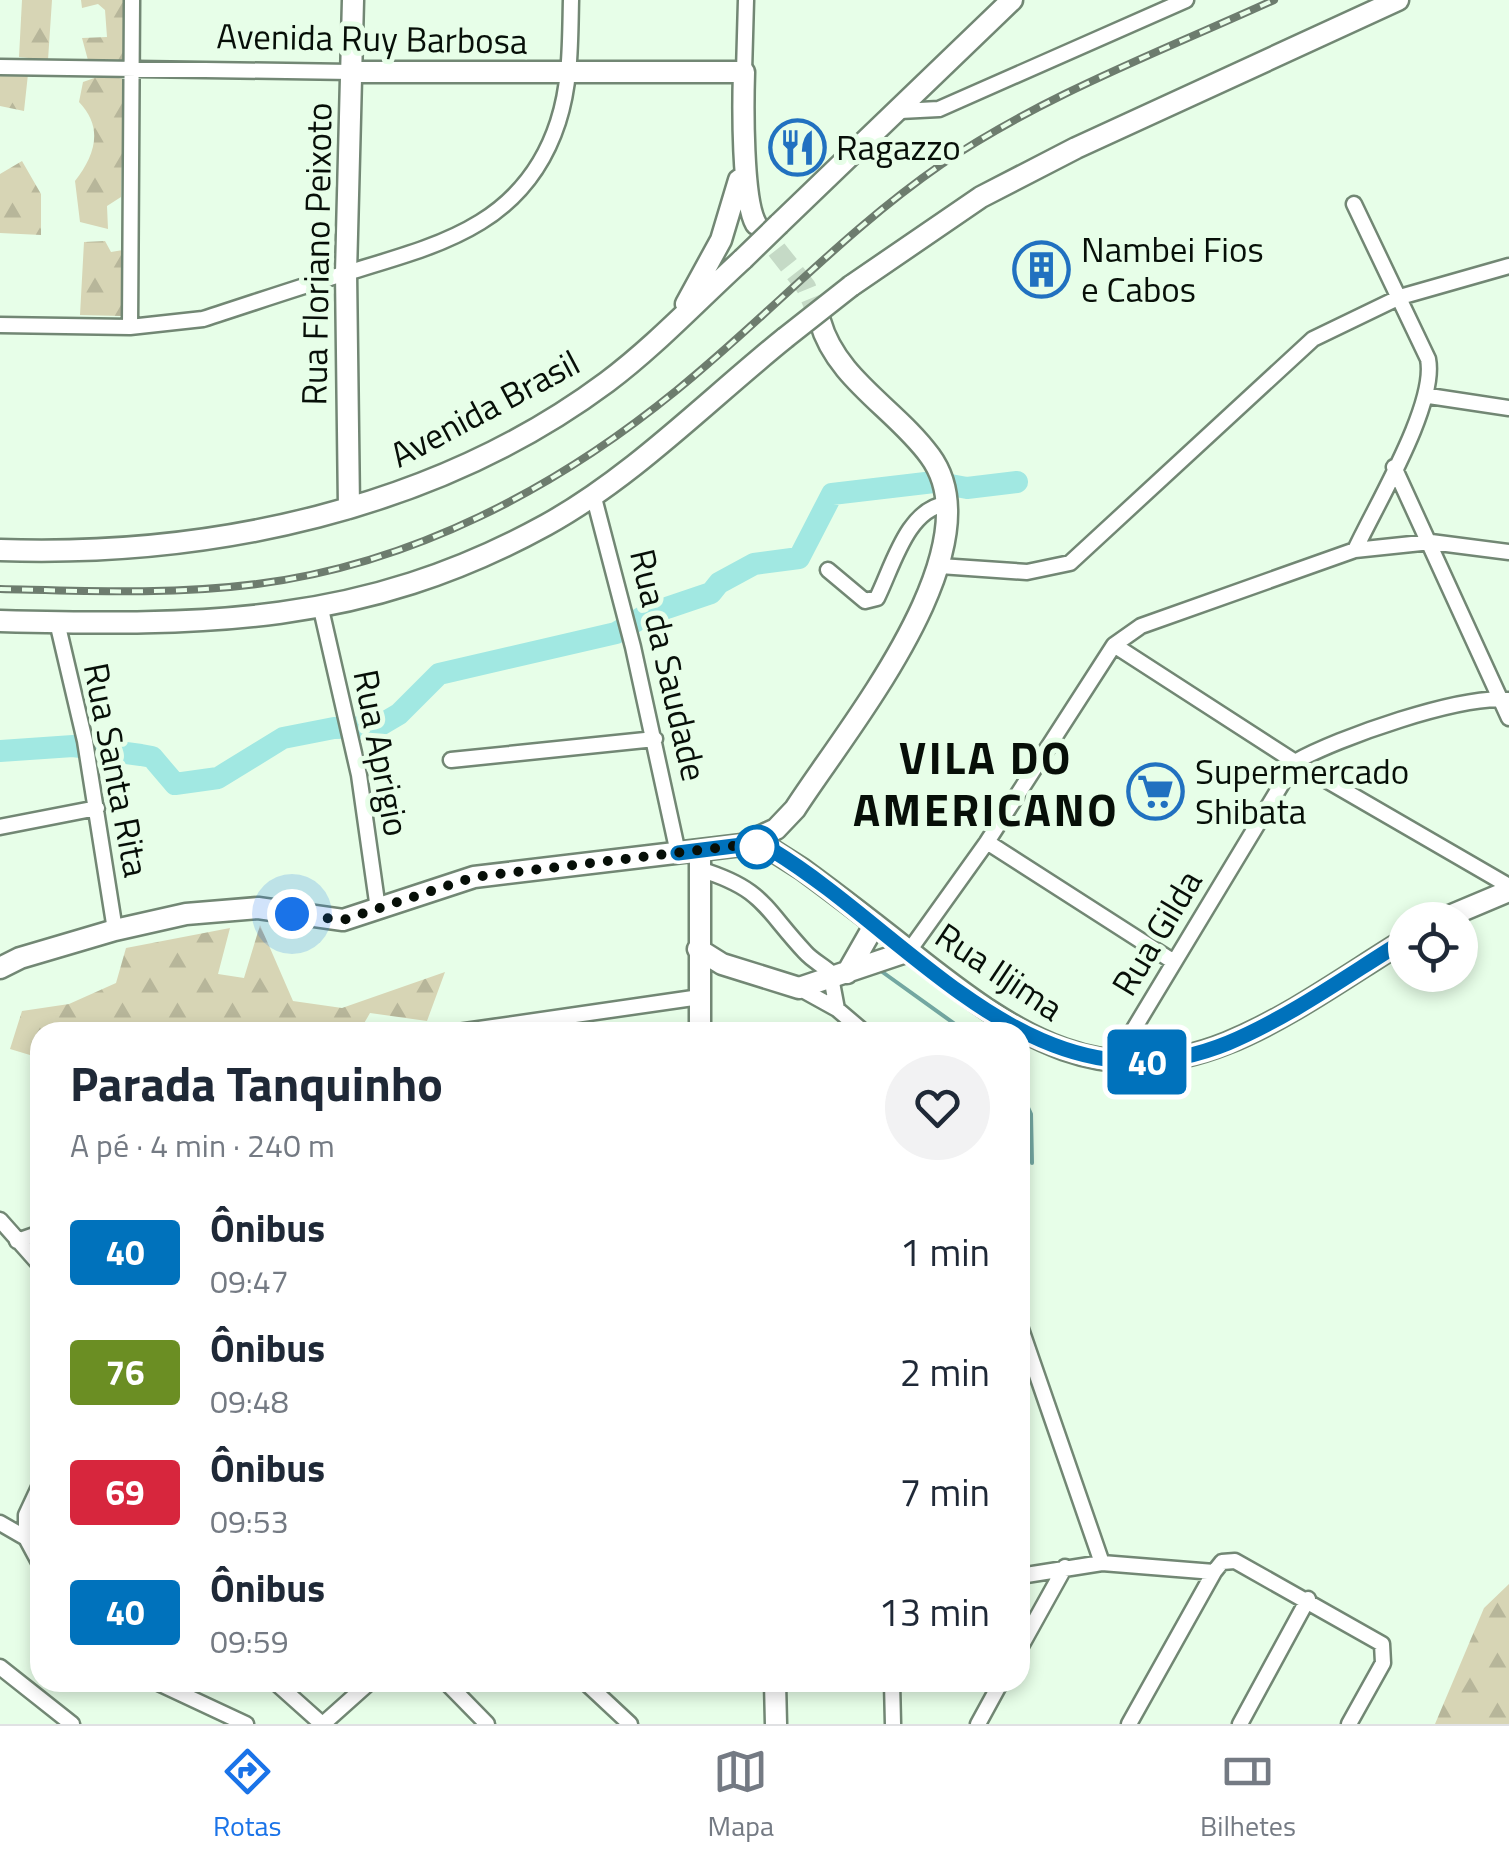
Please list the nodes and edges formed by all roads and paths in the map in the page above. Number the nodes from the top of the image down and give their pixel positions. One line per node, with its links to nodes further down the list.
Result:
1 (132, 0): 9 (street)
2 (353, 0): 10 (main road, Rua Floriano Peixoto)
3 (570, 0): 12 (street)
4 (746, 0): 11 (street)
5 (1012, 0): 13 (main road, Avenida Brasil)
6 (1186, 0): 13 (street)
7 (1398, 0): 28 (main road, bridge)
8 (0, 68): 9 (street, Avenida Ruy Barbosa)
9 (131, 68): 10 (street, Avenida Ruy Barbosa); 23 (street)
10 (352, 72): 12 (main road, Avenida Ruy Barbosa); 18 (main road, Rua Floriano Peixoto)
11 (744, 72): 12 (main road, Avenida Ruy Barbosa); 14 (main road)
12 (570, 73): 18 (street)
13 (900, 110): 20 (main road, Avenida Brasil, bridge)
14 (742, 133): 16 (main road); 20 (main road)
15 (1354, 204): 19 (street)
16 (756, 224)
17 (1508, 270): 19 (street)
18 (346, 273): 23 (street); 29 (main road, Rua Floriano Peixoto)
19 (1400, 297): 24 (street); 34 (street)
20 (676, 321): 29 (main road, Avenida Brasil)
21 (820, 321): 27 (main road)
22 (0, 325): 23 (street)
23 (130, 327)
24 (1429, 396): 25 (street); 26 (street)
25 (1509, 408)
26 (1394, 467): 30 (street); 32 (street)
27 (944, 493): 34 (main road); 35 (street)
28 (593, 494): 36 (main road); 42 (street, Rua da Saudade)
29 (349, 508): 31 (main road, Avenida Brasil)
30 (1431, 542): 32 (street); 33 (street); 40 (street)
31 (0, 550)
32 (1355, 550): 39 (street)
33 (1509, 552)
34 (940, 566): 46 (main road)
35 (828, 570)
36 (321, 608): 38 (main road); 55 (street, Rua Aprigio)
37 (0, 621): 38 (main road)
38 (57, 622): 45 (street, Rua Santa Rita)
39 (1114, 645): 44 (street); 48 (street)
40 (1504, 699): 41 (street); 44 (street)
41 (1509, 718)
42 (654, 740): 43 (street); 50 (street, Rua da Saudade)
43 (451, 760)
44 (1295, 762): 53 (street); 61 (street, Rua Gilda)
45 (97, 808): 47 (street); 57 (street, Rua Santa Rita)
46 (795, 809): 49 (main road); 52 (main road)
47 (0, 827)
48 (987, 842): 60 (street); 61 (street)
49 (742, 845): 51 (main road, Rua Iljima); 52 (main road, Rua Iljima)
50 (678, 853): 51 (main road, Rua Iljima); 55 (main road, Rua Iljima)
51 (700, 860): 58 (main road); 64 (street)
52 (802, 869): 56 (main road, Rua Iljima)
53 (1509, 888): 54 (main road)
54 (1478, 902)
55 (378, 908): 57 (main road, Rua Iljima)
56 (875, 924): 60 (main road, Rua Iljima); 64 (main road)
57 (115, 930): 63 (main road, Rua Iljima)
58 (698, 949): 62 (main road); 65 (main road)
59 (1388, 950): 73 (main road, Rua Iljima)
60 (910, 951): 64 (main road); 71 (main road, Rua Iljima)
61 (1174, 962): 73 (street, Rua Gilda)
62 (722, 964): 65 (main road); 66 (main road)
63 (0, 968)
64 (840, 975): 66 (main road); 67 (street)
65 (699, 987): 68 (street); 69 (main road)
66 (799, 988): 67 (street)
67 (837, 1008): 70 (street)
68 (512, 1022)
69 (700, 1022)
70 (853, 1022)
71 (1005, 1022)
72 (1030, 1037): 73 (main road, Rua Iljima)
73 (1114, 1062)
74 (0, 1220): 76 (street)
75 (30, 1236): 76 (street)
76 (17, 1241): 77 (street)
77 (30, 1254)
78 (1030, 1355): 83 (street)
79 (30, 1506): 81 (street)
80 (0, 1523): 81 (street)
81 (26, 1538): 82 (street)
82 (30, 1545)
83 (1102, 1563): 84 (street); 85 (street)
84 (1065, 1568): 86 (street); 88 (street)
85 (1214, 1572): 87 (street); 106 (street)
86 (1030, 1574)
87 (1308, 1599): 107 (street); 108 (street)
88 (1030, 1630)
89 (0, 1667): 98 (street)
90 (177, 1692): 99 (street)
91 (286, 1692): 100 (street)
92 (359, 1692): 100 (street)
93 (456, 1692): 101 (street)
94 (595, 1692): 102 (street)
95 (774, 1692): 103 (main road)
96 (892, 1692): 104 (street)
97 (996, 1692): 105 (street)
98 (64, 1721)
99 (246, 1724)
100 (322, 1724)
101 (486, 1724)
102 (630, 1724)
103 (776, 1724)
104 (892, 1724)
105 (978, 1724)
106 (1129, 1724)
107 (1240, 1724)
108 (1349, 1724)

